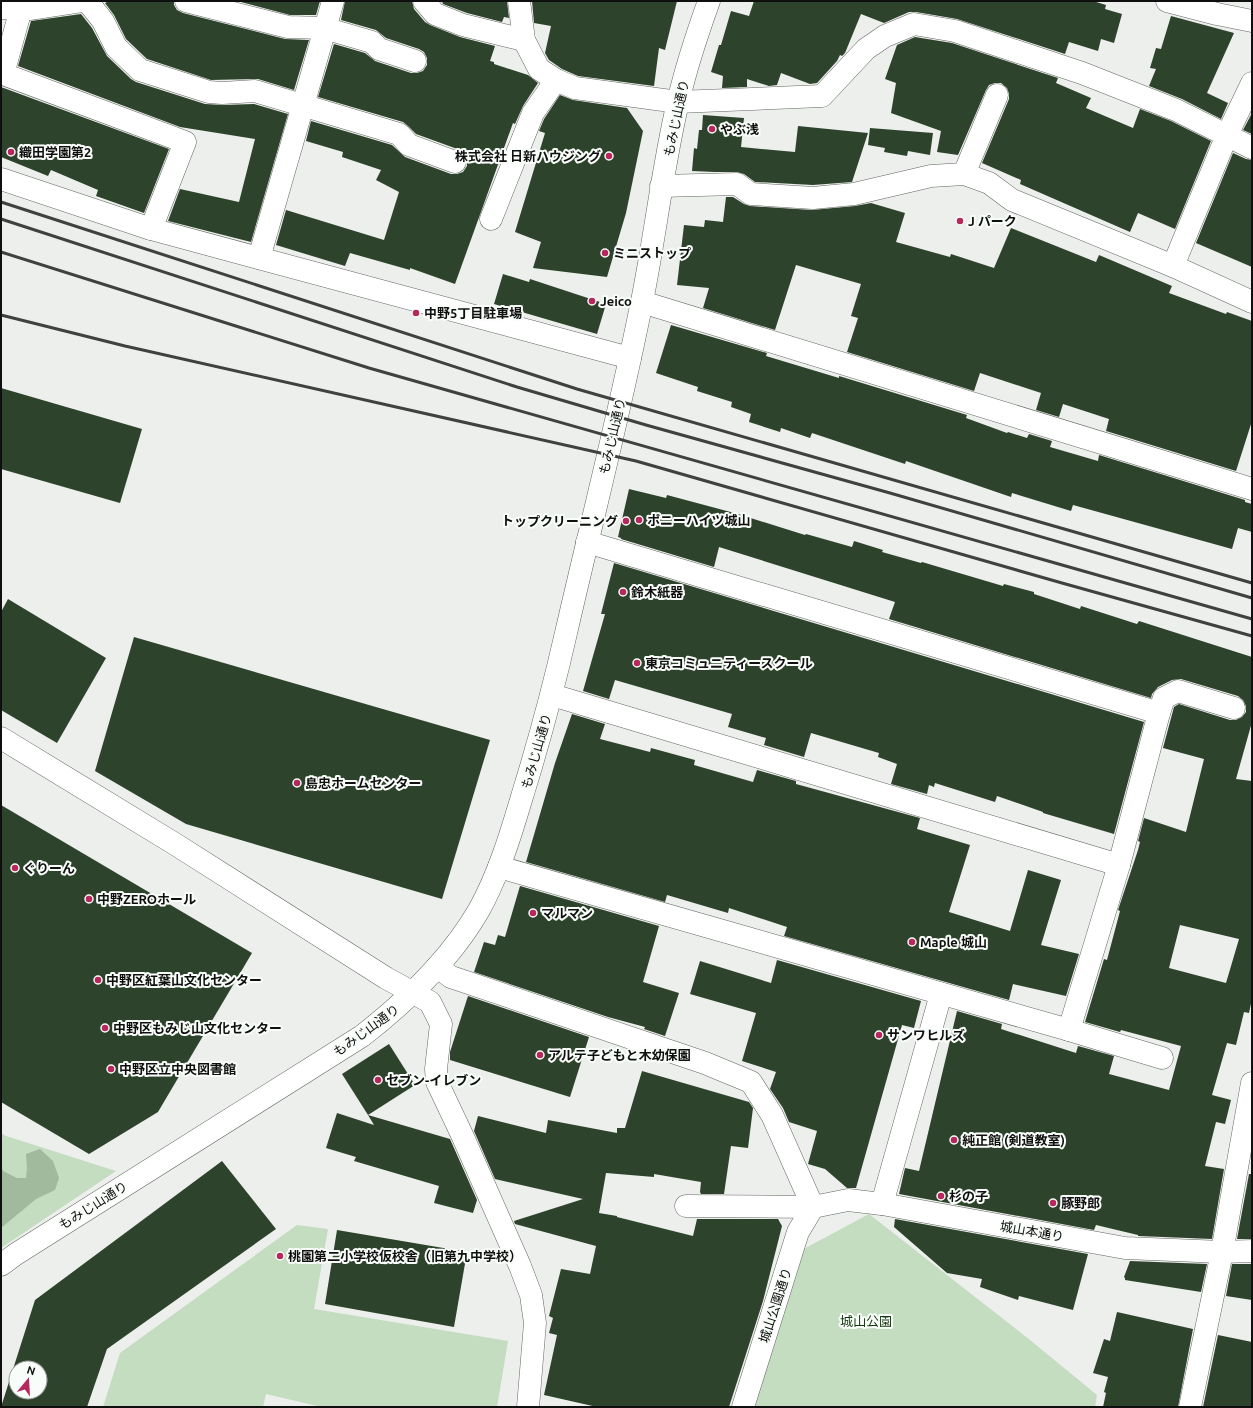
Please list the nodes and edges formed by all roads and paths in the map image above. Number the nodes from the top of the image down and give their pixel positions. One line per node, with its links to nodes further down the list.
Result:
1 (83, 1): 9 (street)
2 (87, 1): 18 (street)
3 (186, 1): 11 (street)
4 (333, 1): 11 (street)
5 (424, 1): 12 (street)
6 (519, 1): 12 (street)
7 (709, 1): 17 (street, もみじ山通り)
8 (1177, 2): 10 (street)
9 (11, 9): 26 (street)
10 (1252, 21)
11 (324, 28): 13 (street); 18 (street)
12 (524, 40): 14 (street)
13 (415, 61)
14 (556, 80): 17 (street); 25 (street)
15 (1252, 83): 19 (street)
16 (997, 95): 22 (street)
17 (678, 102): 19 (street); 24 (street, もみじ山通り)
18 (302, 105): 21 (street); 27 (street)
19 (1227, 135): 20 (street); 28 (street)
20 (1252, 148)
21 (455, 162)
22 (964, 174): 24 (street); 28 (street)
23 (1, 179): 26 (street)
24 (661, 186): 29 (street, もみじ山通り)
25 (491, 219)
26 (151, 229): 27 (street)
27 (259, 258): 31 (street)
28 (1173, 266): 30 (street)
29 (642, 302): 31 (street, もみじ山通り); 32 (street)
30 (1252, 302)
31 (630, 358): 33 (street, もみじ山通り)
32 (1252, 489)
33 (587, 542): 34 (street, もみじ山通り); 36 (street)
34 (552, 695): 38 (street); 39 (street, もみじ山通り)
35 (1234, 708): 36 (street)
36 (1159, 713): 38 (street)
37 (1, 738): 41 (street)
38 (1119, 865): 43 (street)
39 (499, 867): 40 (street, もみじ山通り); 42 (street)
40 (436, 968): 41 (street, もみじ山通り); 48 (street)
41 (414, 992): 51 (street, もみじ山通り); 52 (street)
42 (941, 994): 43 (street); 46 (street)
43 (1068, 1030): 44 (street)
44 (1162, 1058)
45 (1252, 1083): 50 (street)
46 (882, 1204): 48 (street, 城山本通り); 50 (street, 城山本通り)
47 (686, 1206): 48 (street, 城山本通り)
48 (813, 1206): 53 (street, 城山公園通り)
49 (1252, 1251): 50 (street, 城山本通り)
50 (1222, 1252): 54 (street)
51 (1, 1265)
52 (528, 1407)
53 (743, 1407)
54 (1190, 1407)

